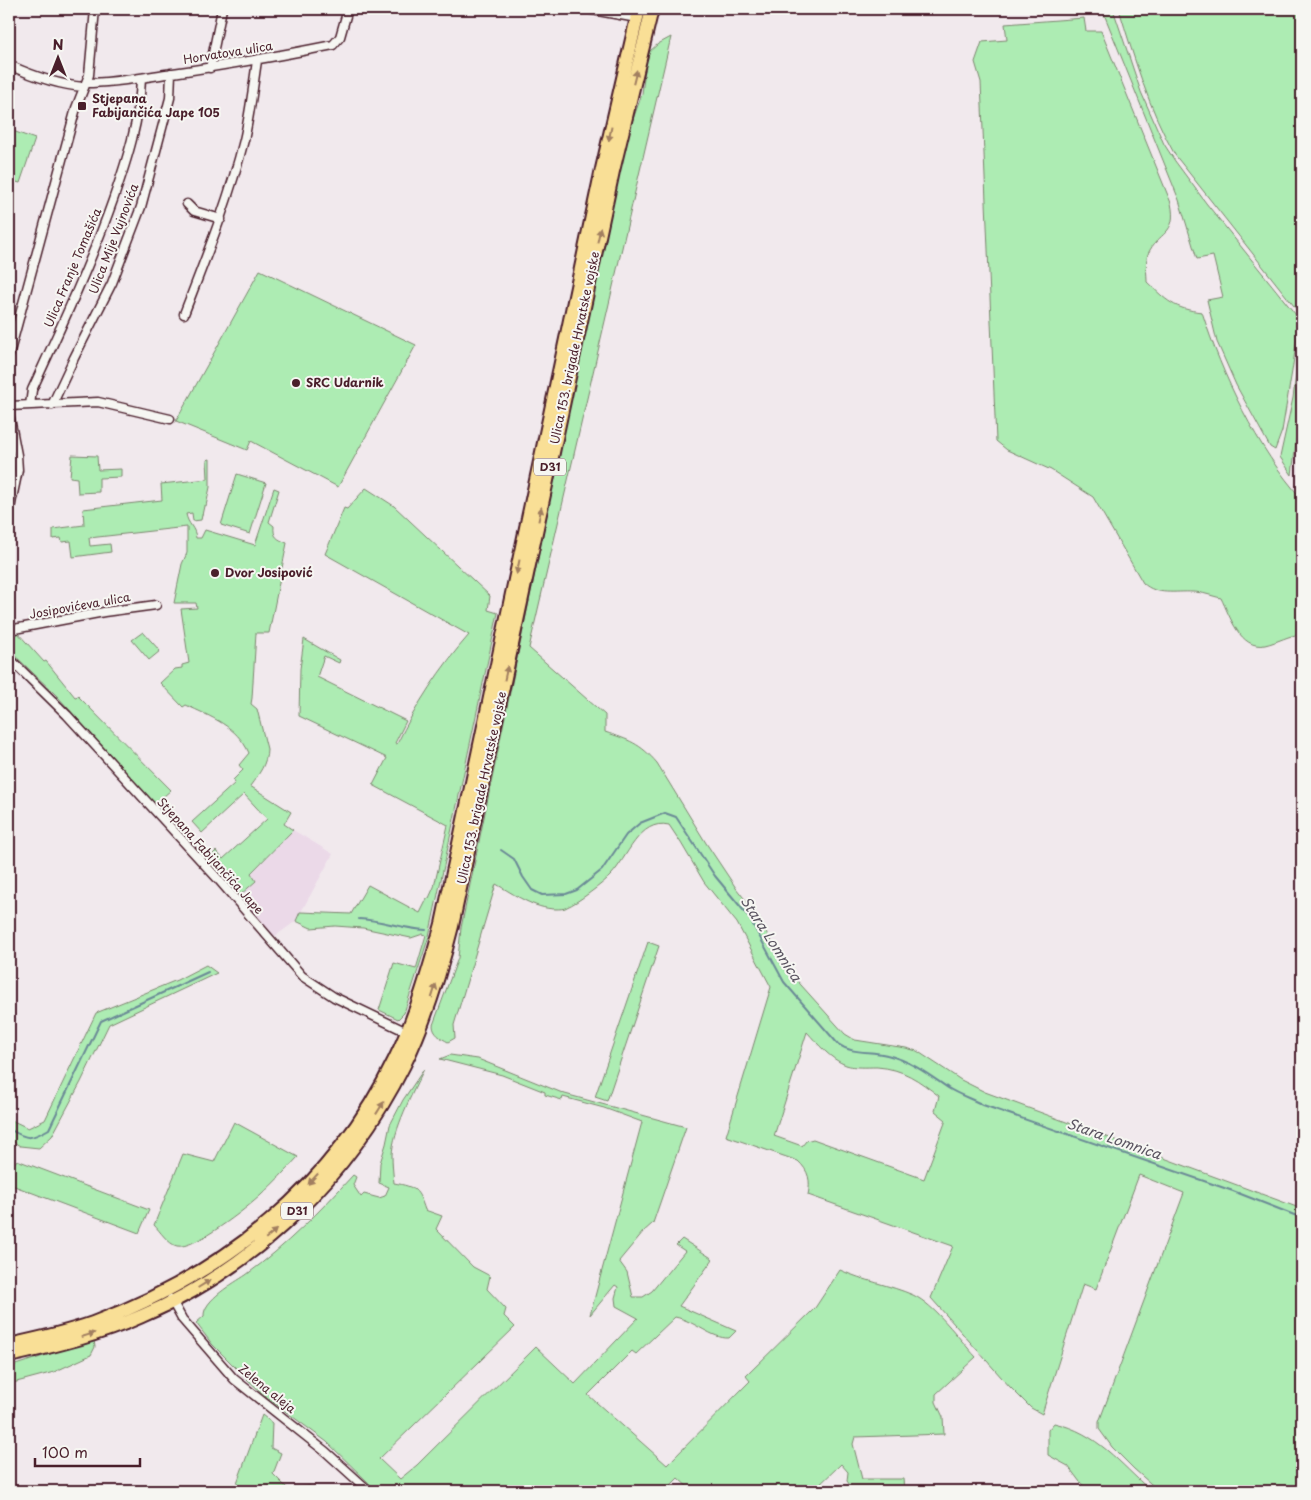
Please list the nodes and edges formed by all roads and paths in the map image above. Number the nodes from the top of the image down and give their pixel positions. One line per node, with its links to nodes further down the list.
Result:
1 (94, 9): 14 (street)
2 (222, 9): 11 (street)
3 (348, 9): 9 (street, Horvatova ulica)
4 (587, 9): 7 (street)
5 (617, 9): 7 (street)
6 (652, 9): 30 (main road, Ulica 153. brigade Hrvatske vojske / D31, one-way to 6)
7 (605, 12): 8 (street)
8 (638, 13): 30 (main road, Ulica 153. brigade Hrvatske vojske / D31, one-way to 30)
9 (257, 61): 11 (street, Horvatova ulica); 16 (street)
10 (9, 65): 14 (street, Horvatova ulica)
11 (210, 68): 12 (street, Horvatova ulica)
12 (171, 74): 13 (street, Horvatova ulica); 20 (street, Ulica Mije Vujnovića)
13 (141, 78): 14 (street, Horvatova ulica); 19 (street, Ulica Franje Tomašića)
14 (85, 85): 18 (street)
15 (188, 204): 16 (street)
16 (221, 219): 17 (street)
17 (184, 314)
18 (9, 355)
19 (30, 405): 20 (street); 21 (street)
20 (52, 405): 23 (street)
21 (9, 406)
22 (9, 413): 25 (street)
23 (170, 419)
24 (9, 469): 25 (street)
25 (18, 470): 26 (street)
26 (9, 513)
27 (156, 605): 28 (street, Josipovićeva ulica)
28 (9, 630)
29 (9, 658): 30 (street, Stjepana Fabijančića Jape)
30 (412, 1035): 31 (main road, Ulica 153. brigade Hrvatske vojske / D31)
31 (170, 1296): 32 (main road, Ulica 153. brigade Hrvatske vojske / D31); 33 (main road, Ulica 153. brigade Hrvatske vojske / D31, one-way to 31); 34 (street, Zelena aleja)
32 (9, 1345)
33 (9, 1356)
34 (369, 1491)

